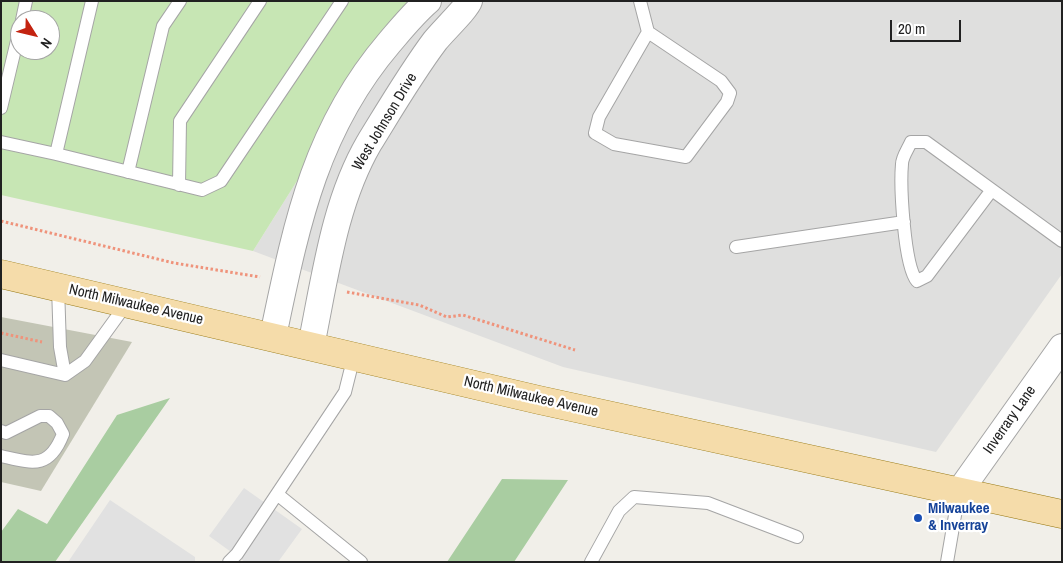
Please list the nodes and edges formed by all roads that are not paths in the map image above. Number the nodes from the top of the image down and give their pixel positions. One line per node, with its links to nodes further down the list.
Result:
1 (92, 1): 12 (lane)
2 (180, 1): 13 (lane)
3 (260, 1): 14 (lane)
4 (342, 1): 14 (lane)
5 (428, 1): 22 (street)
6 (469, 1): 23 (street, West Johnson Drive)
7 (640, 1): 8 (lane)
8 (648, 32): 8 (lane)
9 (12, 60): 10 (lane)
10 (1, 108)
11 (1, 142): 12 (lane)
12 (56, 154): 13 (lane)
13 (128, 172): 14 (lane)
14 (179, 185)
15 (992, 191): 16 (lane); 16 (lane); 17 (lane)
16 (904, 222): 18 (lane)
17 (1062, 240)
18 (736, 248)
19 (1, 274): 20 (main road, North Milwaukee Avenue)
20 (58, 287): 21 (main road, North Milwaukee Avenue); 27 (lane)
21 (127, 303): 22 (main road, North Milwaukee Avenue); 27 (lane)
22 (273, 336): 23 (main road, North Milwaukee Avenue)
23 (311, 346): 25 (main road, North Milwaukee Avenue)
24 (1062, 347): 30 (street, Inverrary Lane)
25 (354, 356): 30 (main road, North Milwaukee Avenue); 31 (lane)
26 (1, 360): 27 (lane)
27 (65, 375)
28 (1, 431): 29 (lane)
29 (1, 456)
30 (959, 492): 32 (main road, North Milwaukee Avenue); 37 (lane)
31 (277, 494): 34 (lane); 35 (lane)
32 (1062, 514)
33 (797, 537): 36 (lane)
34 (229, 562)
35 (361, 562)
36 (592, 562)
37 (948, 562)

